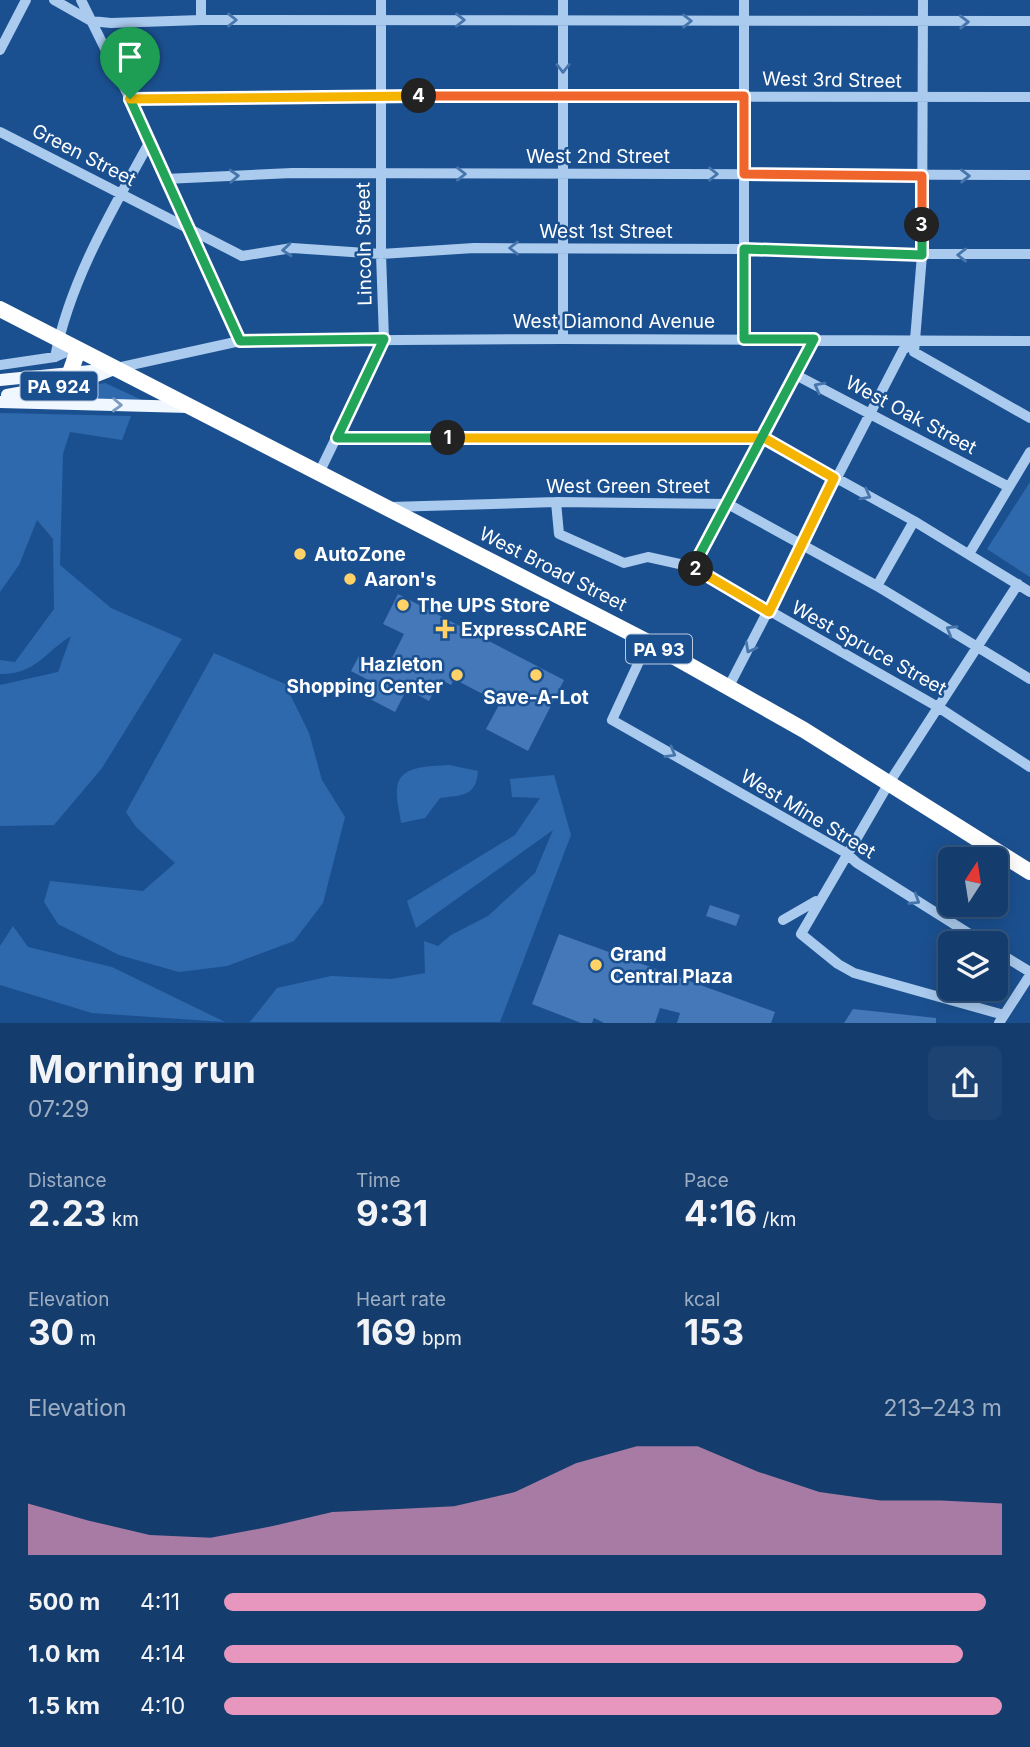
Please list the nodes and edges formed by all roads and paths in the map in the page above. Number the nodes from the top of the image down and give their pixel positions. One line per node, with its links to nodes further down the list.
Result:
1 (26, 0): 16 (street)
2 (54, 0): 12 (street)
3 (81, 0): 12 (street)
4 (201, 0): 9 (street)
5 (381, 0): 10 (street, Lincoln Street)
6 (563, 0): 11 (street)
7 (744, 0): 13 (street)
8 (923, 0): 15 (street)
9 (201, 20): 10 (street, one-way to 10); 12 (street)
10 (381, 20): 11 (street, one-way to 11); 17 (street, Lincoln Street)
11 (563, 20): 13 (street, one-way to 13); 18 (street, one-way to 18)
12 (91, 21): 21 (street)
13 (744, 21): 15 (street); 19 (street)
14 (1030, 21): 15 (street, one-way to 14)
15 (923, 23): 22 (street)
16 (0, 50)
17 (381, 96): 18 (street, West 3rd Street); 21 (street, West 3rd Street); 25 (street, Lincoln Street)
18 (563, 96): 19 (street, West 3rd Street); 26 (street)
19 (744, 96): 22 (street, West 3rd Street); 27 (street)
20 (1030, 97): 22 (street, West 3rd Street)
21 (130, 99): 24 (street)
22 (923, 99): 29 (street)
23 (0, 132): 31 (street, Green Street)
24 (148, 145): 30 (street); 31 (street)
25 (381, 174): 26 (street, West 2nd Street, one-way to 26); 30 (street, West 2nd Street, one-way to 25); 35 (street, Lincoln Street)
26 (563, 174): 27 (street, West 2nd Street, one-way to 27); 33 (street)
27 (744, 174): 29 (street, West 2nd Street); 34 (street)
28 (1030, 175): 29 (street, West 2nd Street, one-way to 28)
29 (922, 176): 37 (street)
30 (165, 179): 32 (street)
31 (121, 194): 32 (street, Green Street); 43 (street)
32 (190, 230): 35 (street, West 1st Street, one-way to 32); 45 (street)
33 (563, 248): 34 (street, West 1st Street); 35 (street, West 1st Street, one-way to 35); 40 (street)
34 (744, 249): 37 (street, West 1st Street); 41 (street)
35 (381, 254): 39 (street, Lincoln Street)
36 (1030, 254): 37 (street, West 1st Street, one-way to 37)
37 (922, 255): 44 (street)
38 (0, 309): 43 (highway, PA 93)
39 (384, 339): 40 (street, West Diamond Avenue); 45 (street, West Diamond Avenue); 58 (street, Lincoln Street)
40 (563, 339): 41 (street, West Diamond Avenue)
41 (744, 339): 42 (street, West Diamond Avenue)
42 (814, 339): 44 (street, West Diamond Avenue); 52 (street)
43 (59, 340): 47 (highway, PA 93); 48 (street)
44 (917, 340): 46 (street, West Diamond Avenue); 56 (street); 57 (street)
45 (240, 341): 50 (street, West Diamond Avenue)
46 (1030, 341)
47 (77, 349): 48 (street); 50 (highway, PA 93); 51 (highway)
48 (55, 357): 49 (street)
49 (0, 365)
50 (117, 368): 51 (main road); 54 (main road, PA 924); 55 (highway, West Broad Street / PA 93)
51 (70, 373): 53 (main road, PA 924)
52 (796, 375): 56 (street, West Oak Street, one-way to 52); 59 (street)
53 (0, 380)
54 (0, 399): 55 (main road, one-way to 55)
55 (189, 407): 61 (highway, West Broad Street / PA 93)
56 (869, 413): 62 (street); 63 (street, West Oak Street)
57 (1030, 418)
58 (337, 438): 59 (street); 61 (street, Lincoln Street)
59 (764, 438): 62 (street); 65 (street)
60 (1030, 452): 63 (street)
61 (320, 472): 66 (highway, West Broad Street / PA 93)
62 (834, 478): 67 (street, one-way to 67); 68 (street)
63 (1009, 487): 69 (street)
64 (555, 502): 65 (street, West Green Street); 66 (street, West Green Street); 70 (street, West Spruce Street)
65 (728, 504): 68 (street, West Green Street); 70 (street)
66 (388, 507): 75 (highway, West Broad Street / PA 93)
67 (914, 521): 69 (street); 72 (street)
68 (802, 543): 72 (street, West Green Street); 74 (street)
69 (969, 554): 71 (street)
70 (693, 567): 74 (street, West Spruce Street)
71 (1018, 584): 73 (street); 76 (street)
72 (877, 586): 76 (street, West Green Street, one-way to 72)
73 (1030, 592)
74 (769, 612): 78 (street, one-way to 78); 79 (street, West Spruce Street)
75 (648, 642): 78 (highway, West Broad Street / PA 93); 82 (street, West Mine Street, one-way to 82)
76 (977, 646): 77 (street, West Green Street); 79 (street)
77 (1030, 679)
78 (728, 688): 81 (highway, West Broad Street / PA 93)
79 (938, 707): 80 (street, West Spruce Street); 81 (street)
80 (1030, 767)
81 (889, 783): 82 (street); 83 (highway, West Broad Street / PA 93)
82 (846, 853): 84 (street); 86 (street, West Mine Street, one-way to 86)
83 (1030, 872)
84 (819, 900): 85 (street); 89 (street)
85 (783, 920)
86 (965, 931)
87 (1008, 959): 88 (street)
88 (1030, 974): 89 (street)
89 (1002, 1019)

